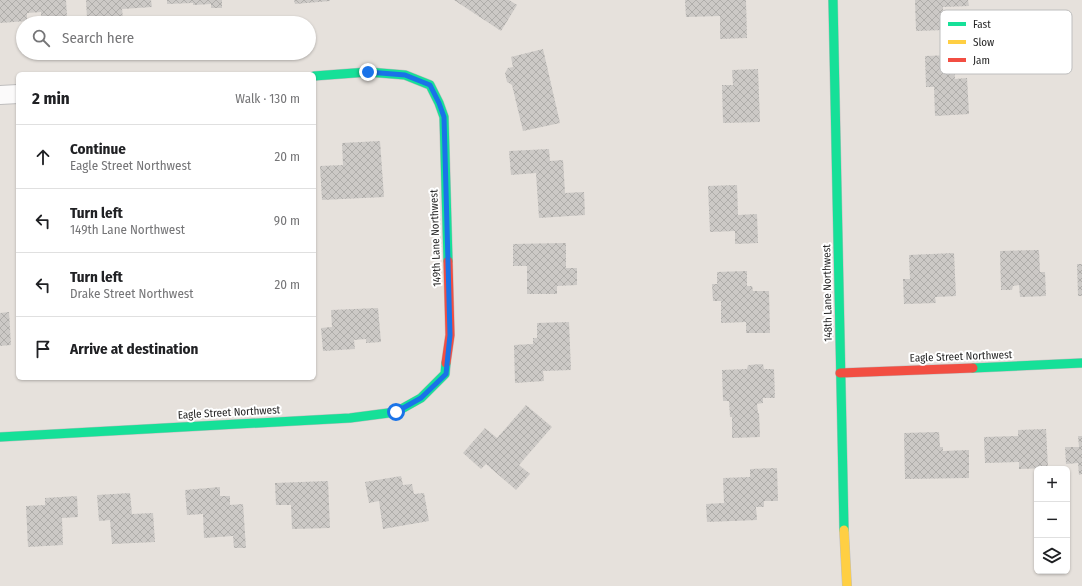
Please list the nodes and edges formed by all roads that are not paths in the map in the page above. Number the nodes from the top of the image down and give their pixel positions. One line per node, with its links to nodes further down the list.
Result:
1 (833, 0): 6 (street, 148th Lane Northwest)
2 (316, 76): 7 (street, 149th Lane Northwest)
3 (16, 94): 4 (street)
4 (0, 95)
5 (1082, 363): 6 (street, Eagle Street Northwest)
6 (840, 373): 9 (street, 148th Lane Northwest)
7 (446, 374): 8 (street, Eagle Street Northwest)
8 (0, 437)
9 (847, 586)

